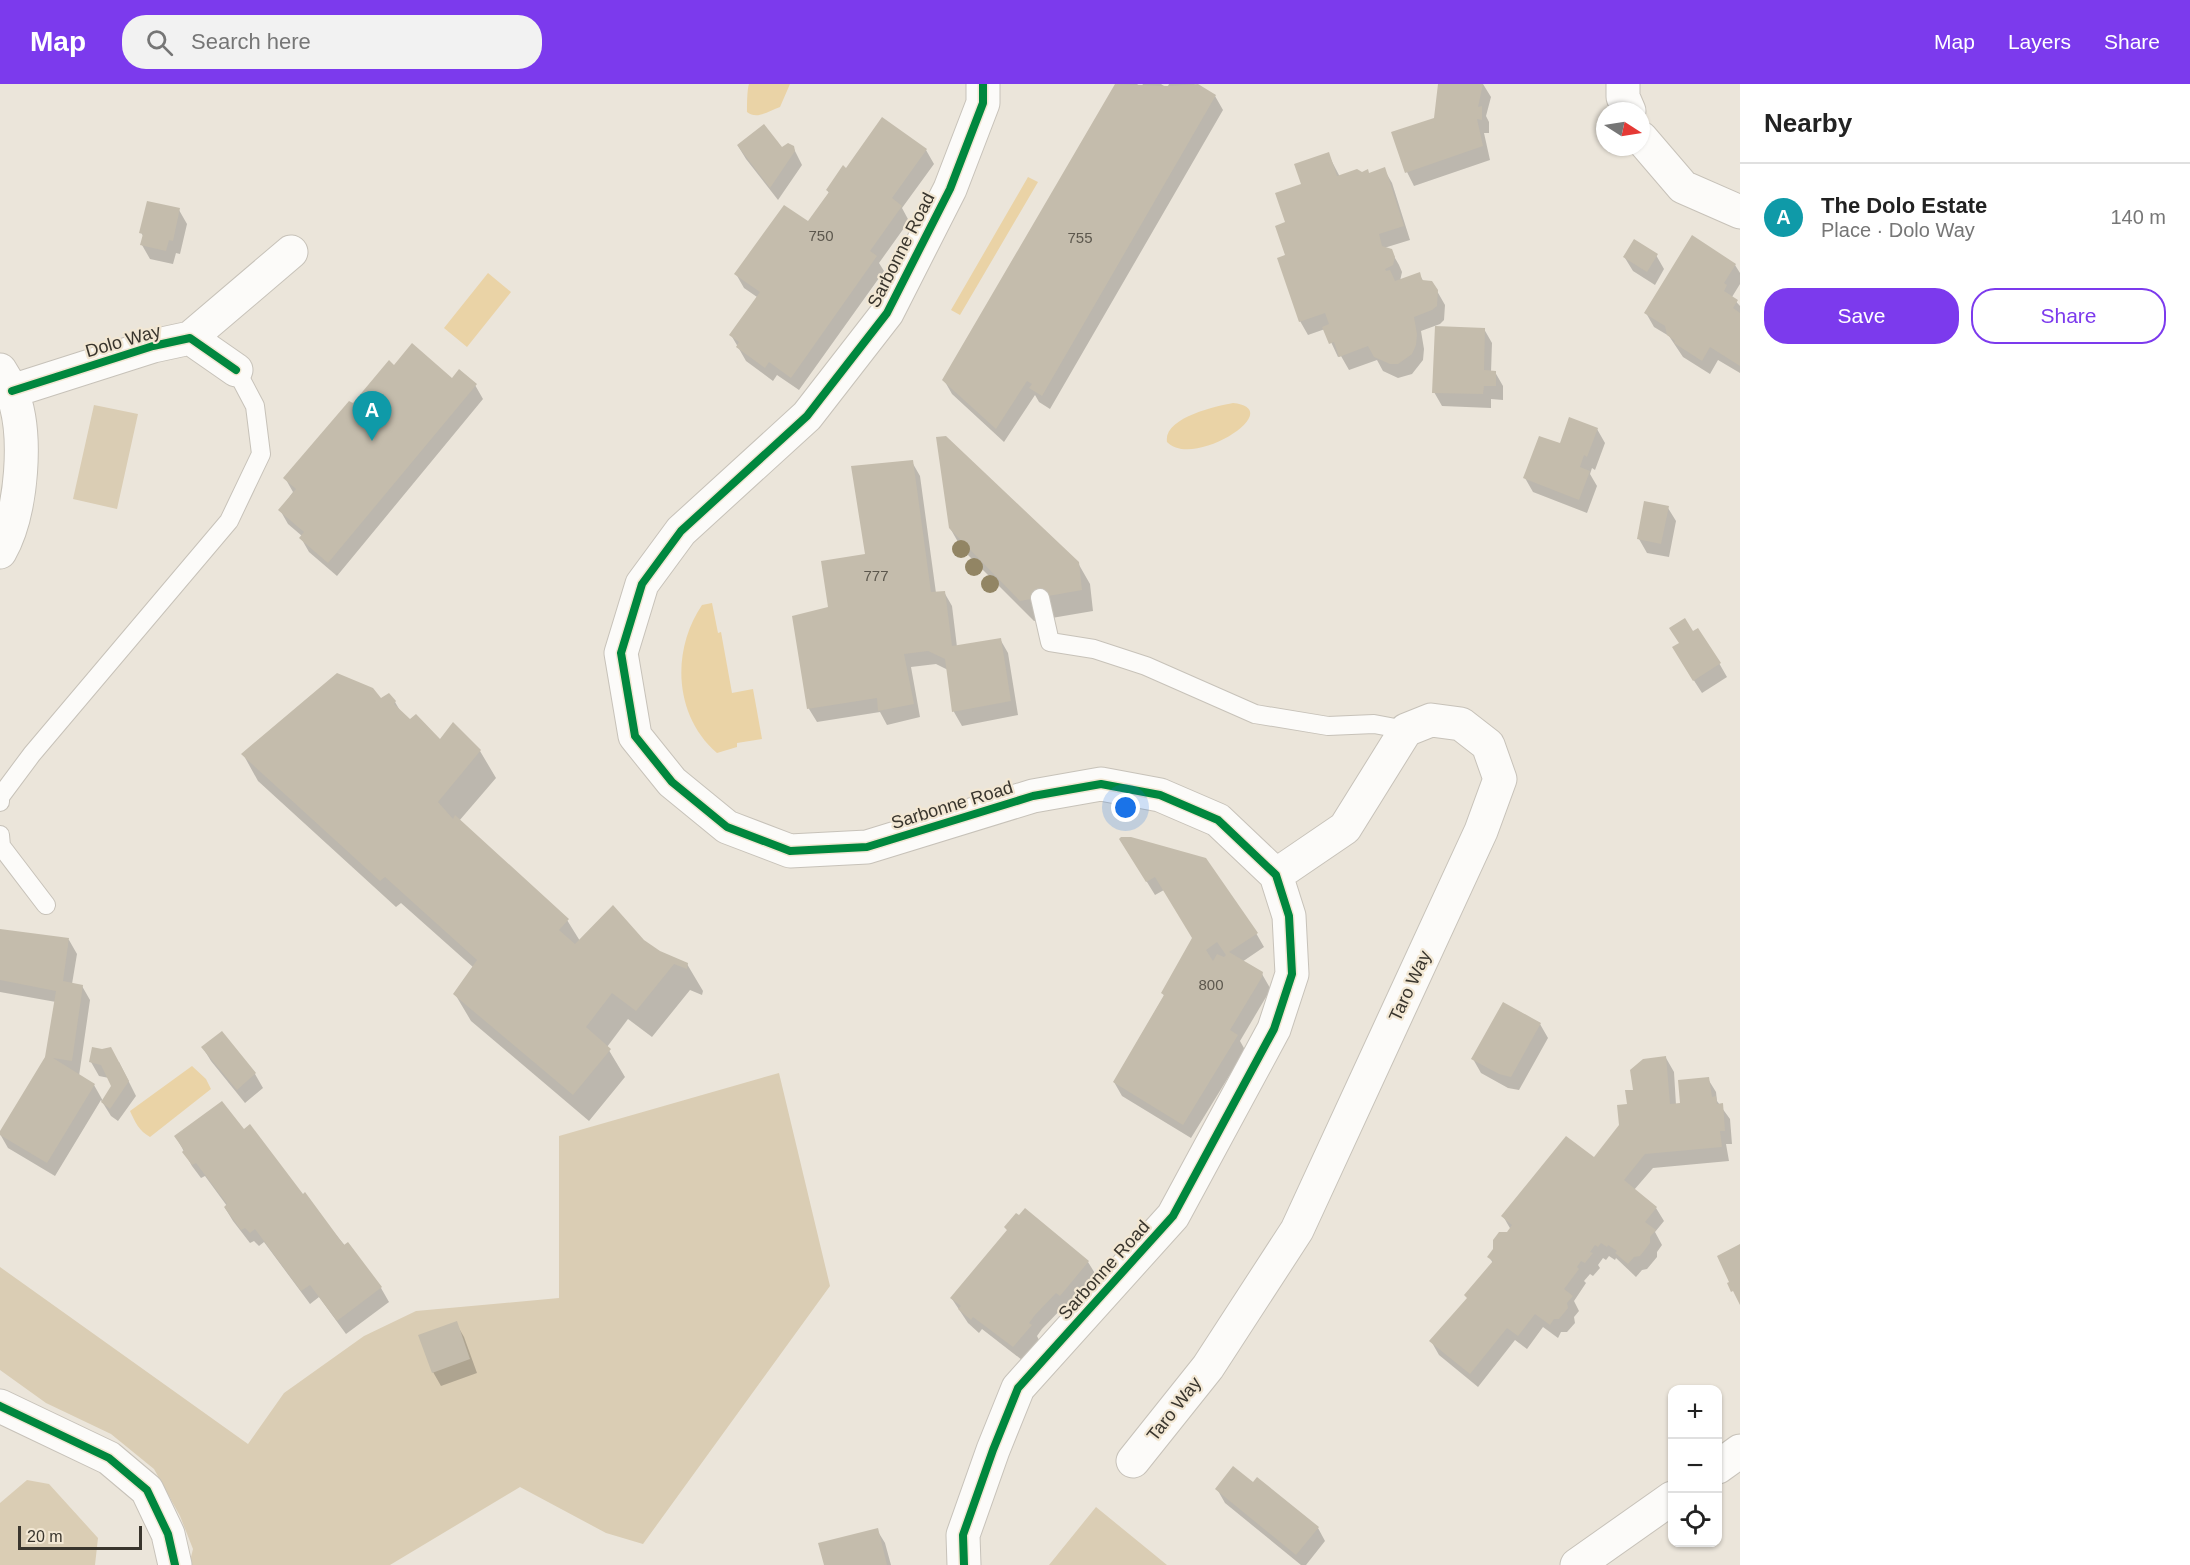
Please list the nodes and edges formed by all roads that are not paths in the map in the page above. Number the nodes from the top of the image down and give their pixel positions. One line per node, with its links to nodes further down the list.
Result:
1 (983, 84): 15 (street, Sarbonne Road)
2 (1623, 84): 3 (street)
3 (1625, 102)
4 (1650, 148): 5 (street)
5 (1740, 212)
6 (291, 252): 7 (street)
7 (190, 338): 8 (street); 9 (street, Dolo Way)
8 (236, 370): 13 (lane)
9 (6, 380): 10 (street)
10 (0, 552)
11 (1040, 598): 12 (lane)
12 (1406, 730): 15 (street); 19 (street, Taro Way)
13 (0, 802)
14 (0, 835): 16 (lane)
15 (1276, 875): 23 (street, Sarbonne Road)
16 (46, 905)
17 (0, 1406): 22 (street)
18 (1740, 1451): 20 (street)
19 (1133, 1461)
20 (1722, 1464)
21 (1668, 1501): 24 (street)
22 (175, 1565)
23 (964, 1565)
24 (1577, 1565)

